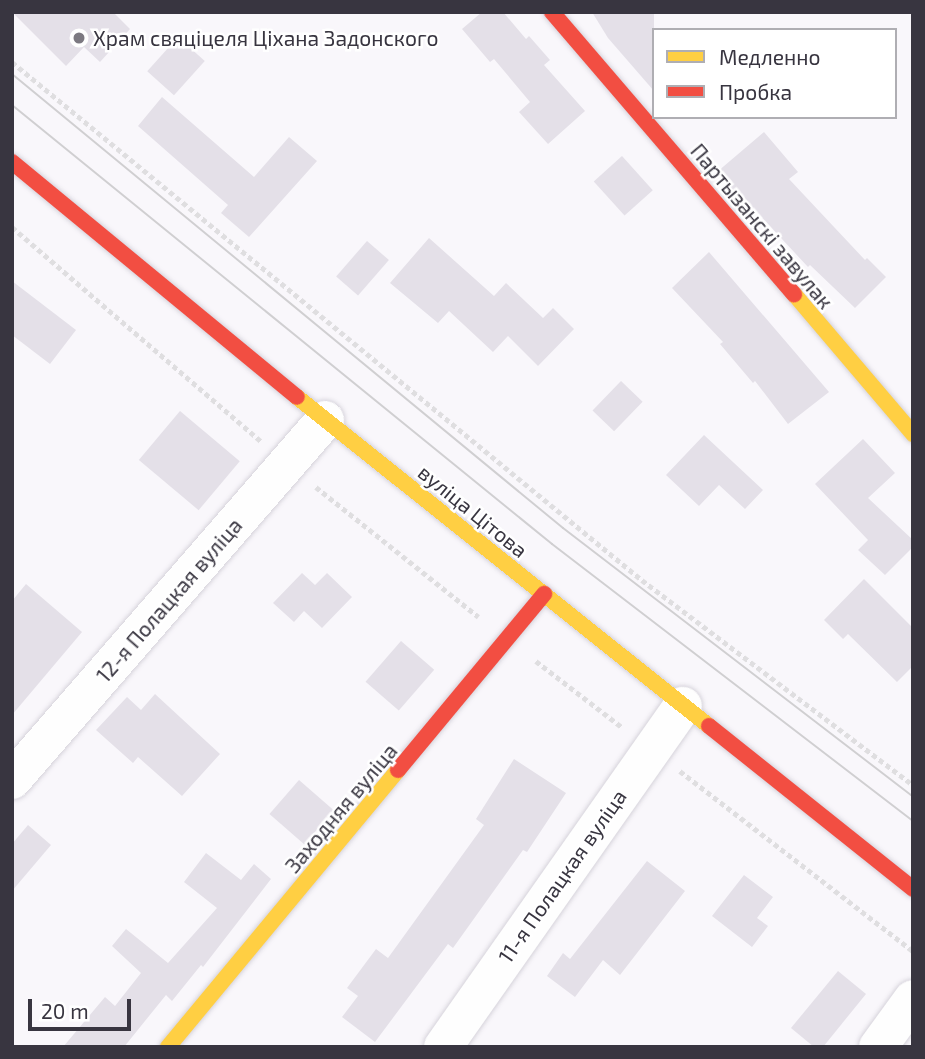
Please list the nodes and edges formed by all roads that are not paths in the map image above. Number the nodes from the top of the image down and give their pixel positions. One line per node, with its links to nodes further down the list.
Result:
1 (552, 12): 4 (main road, Партызанскі завулак)
2 (12, 162): 3 (main road, вуліца Цітова)
3 (325, 420): 5 (main road, вуліца Цітова); 7 (street, 12-я Полацкая вуліца)
4 (913, 434)
5 (544, 594): 6 (main road, вуліца Цітова); 10 (main road, Заходняя вуліца)
6 (683, 706): 8 (main road, вуліца Цітова); 11 (street, 11-я Полацкая вуліца)
7 (12, 780)
8 (913, 889)
9 (913, 999): 12 (street)
10 (169, 1047)
11 (443, 1047)
12 (878, 1047)

